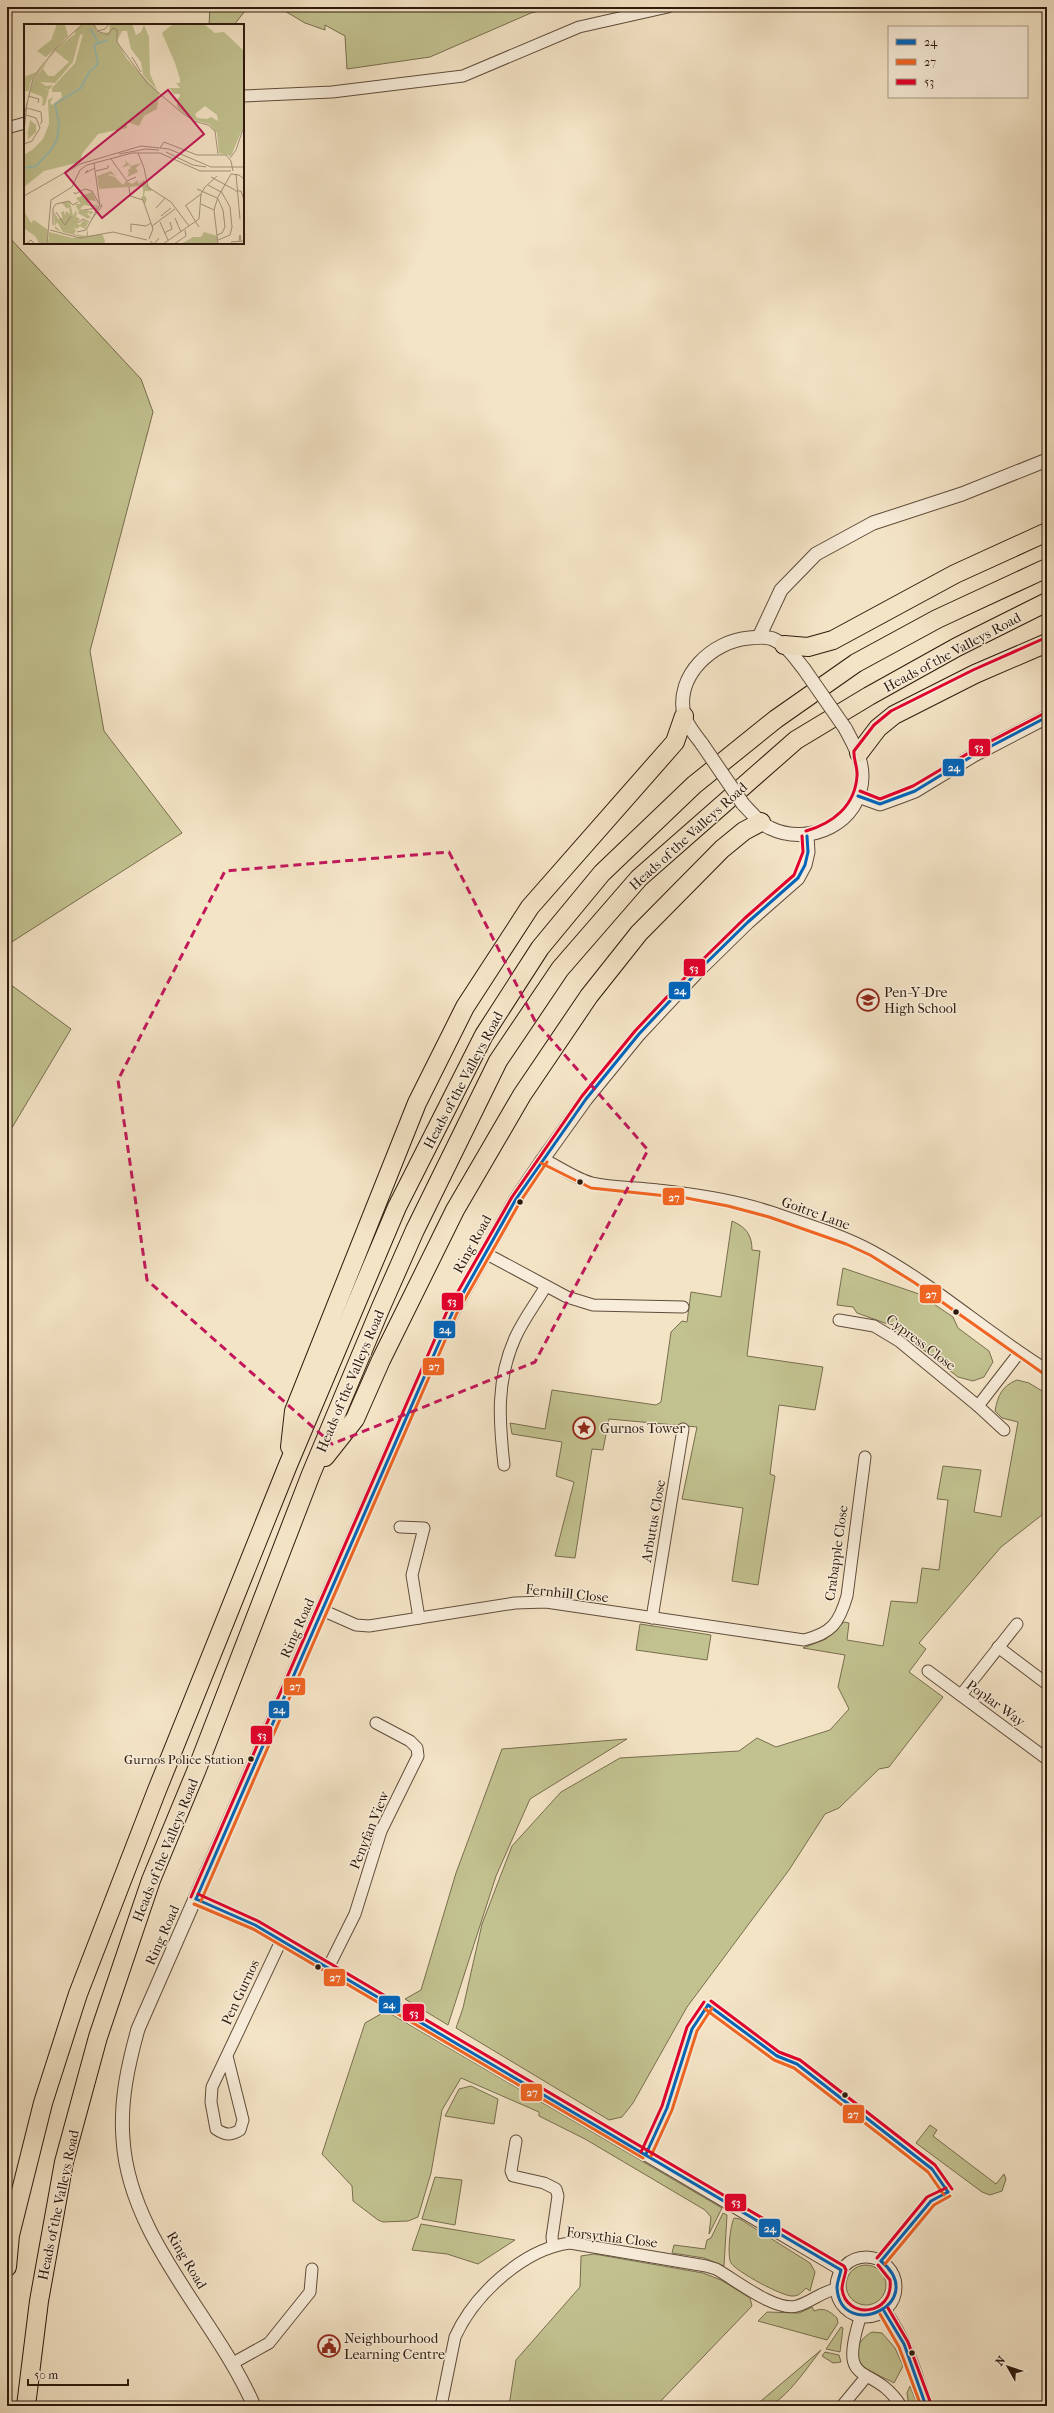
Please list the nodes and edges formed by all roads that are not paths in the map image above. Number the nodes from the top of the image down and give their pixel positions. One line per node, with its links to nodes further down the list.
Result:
1 (668, 7): 2 (street)
2 (244, 96)
3 (24, 122): 4 (street)
4 (7, 128)
5 (1047, 460): 9 (street)
6 (1047, 532): 11 (highway)
7 (1047, 568): 30 (highway, Heads of the Valleys Road)
8 (1047, 602): 31 (highway, Heads of the Valleys Road)
9 (759, 637): 11 (street); 12 (street)
10 (1047, 643): 14 (highway)
11 (784, 645): 14 (street, bridge)
12 (684, 716): 16 (street, bridge); 30 (highway)
13 (1047, 717): 15 (street)
14 (858, 753): 15 (street)
15 (858, 796): 17 (street)
16 (761, 822): 17 (street); 31 (highway)
17 (807, 836): 18 (street, Ring Road)
18 (543, 1159): 19 (street, Ring Road); 23 (street, Goitre Lane)
19 (485, 1253): 20 (street); 33 (street, Ring Road)
20 (546, 1286): 21 (street); 29 (street)
21 (683, 1307)
22 (839, 1320): 25 (street, Cypress Close)
23 (1019, 1353): 24 (street, Goitre Lane); 25 (street)
24 (1047, 1370)
25 (978, 1406): 27 (street, Cypress Close)
26 (683, 1429): 35 (street, Arbutus Close)
27 (1004, 1430)
28 (865, 1457): 37 (street, Crabapple Close)
29 (504, 1465)
30 (288, 1466): 50 (highway, Heads of the Valleys Road)
31 (311, 1474): 58 (highway, Heads of the Valleys Road)
32 (400, 1527): 34 (street)
33 (322, 1610): 34 (street, Fernhill Close); 44 (street, Ring Road)
34 (419, 1618): 35 (street, Fernhill Close)
35 (652, 1618): 37 (street, Fernhill Close)
36 (1017, 1624): 38 (street)
37 (741, 1631)
38 (998, 1647): 40 (street); 41 (street)
39 (928, 1671): 41 (street, Poplar Way)
40 (1047, 1684)
41 (961, 1695): 43 (street, Poplar Way)
42 (376, 1723): 46 (street, Penyfan View)
43 (1047, 1759)
44 (196, 1899): 45 (street); 56 (street, Ring Road)
45 (281, 1941): 46 (street); 47 (street, Pen Gurnos)
46 (328, 1968): 52 (street)
47 (226, 2056): 47 (street, Pen Gurnos)
48 (516, 2142): 49 (street)
49 (553, 2246): 53 (street, Forsythia Close); 60 (street, Forsythia Close)
50 (7, 2267)
51 (312, 2269): 56 (street)
52 (841, 2270): 53 (street); 54 (street)
53 (836, 2289): 55 (street)
54 (884, 2311): 55 (street); 63 (street)
55 (861, 2315): 57 (street)
56 (233, 2363): 59 (street, Ring Road)
57 (866, 2377): 61 (street); 62 (street)
58 (26, 2406)
59 (254, 2406)
60 (441, 2406)
61 (842, 2406)
62 (902, 2406)
63 (926, 2406)

